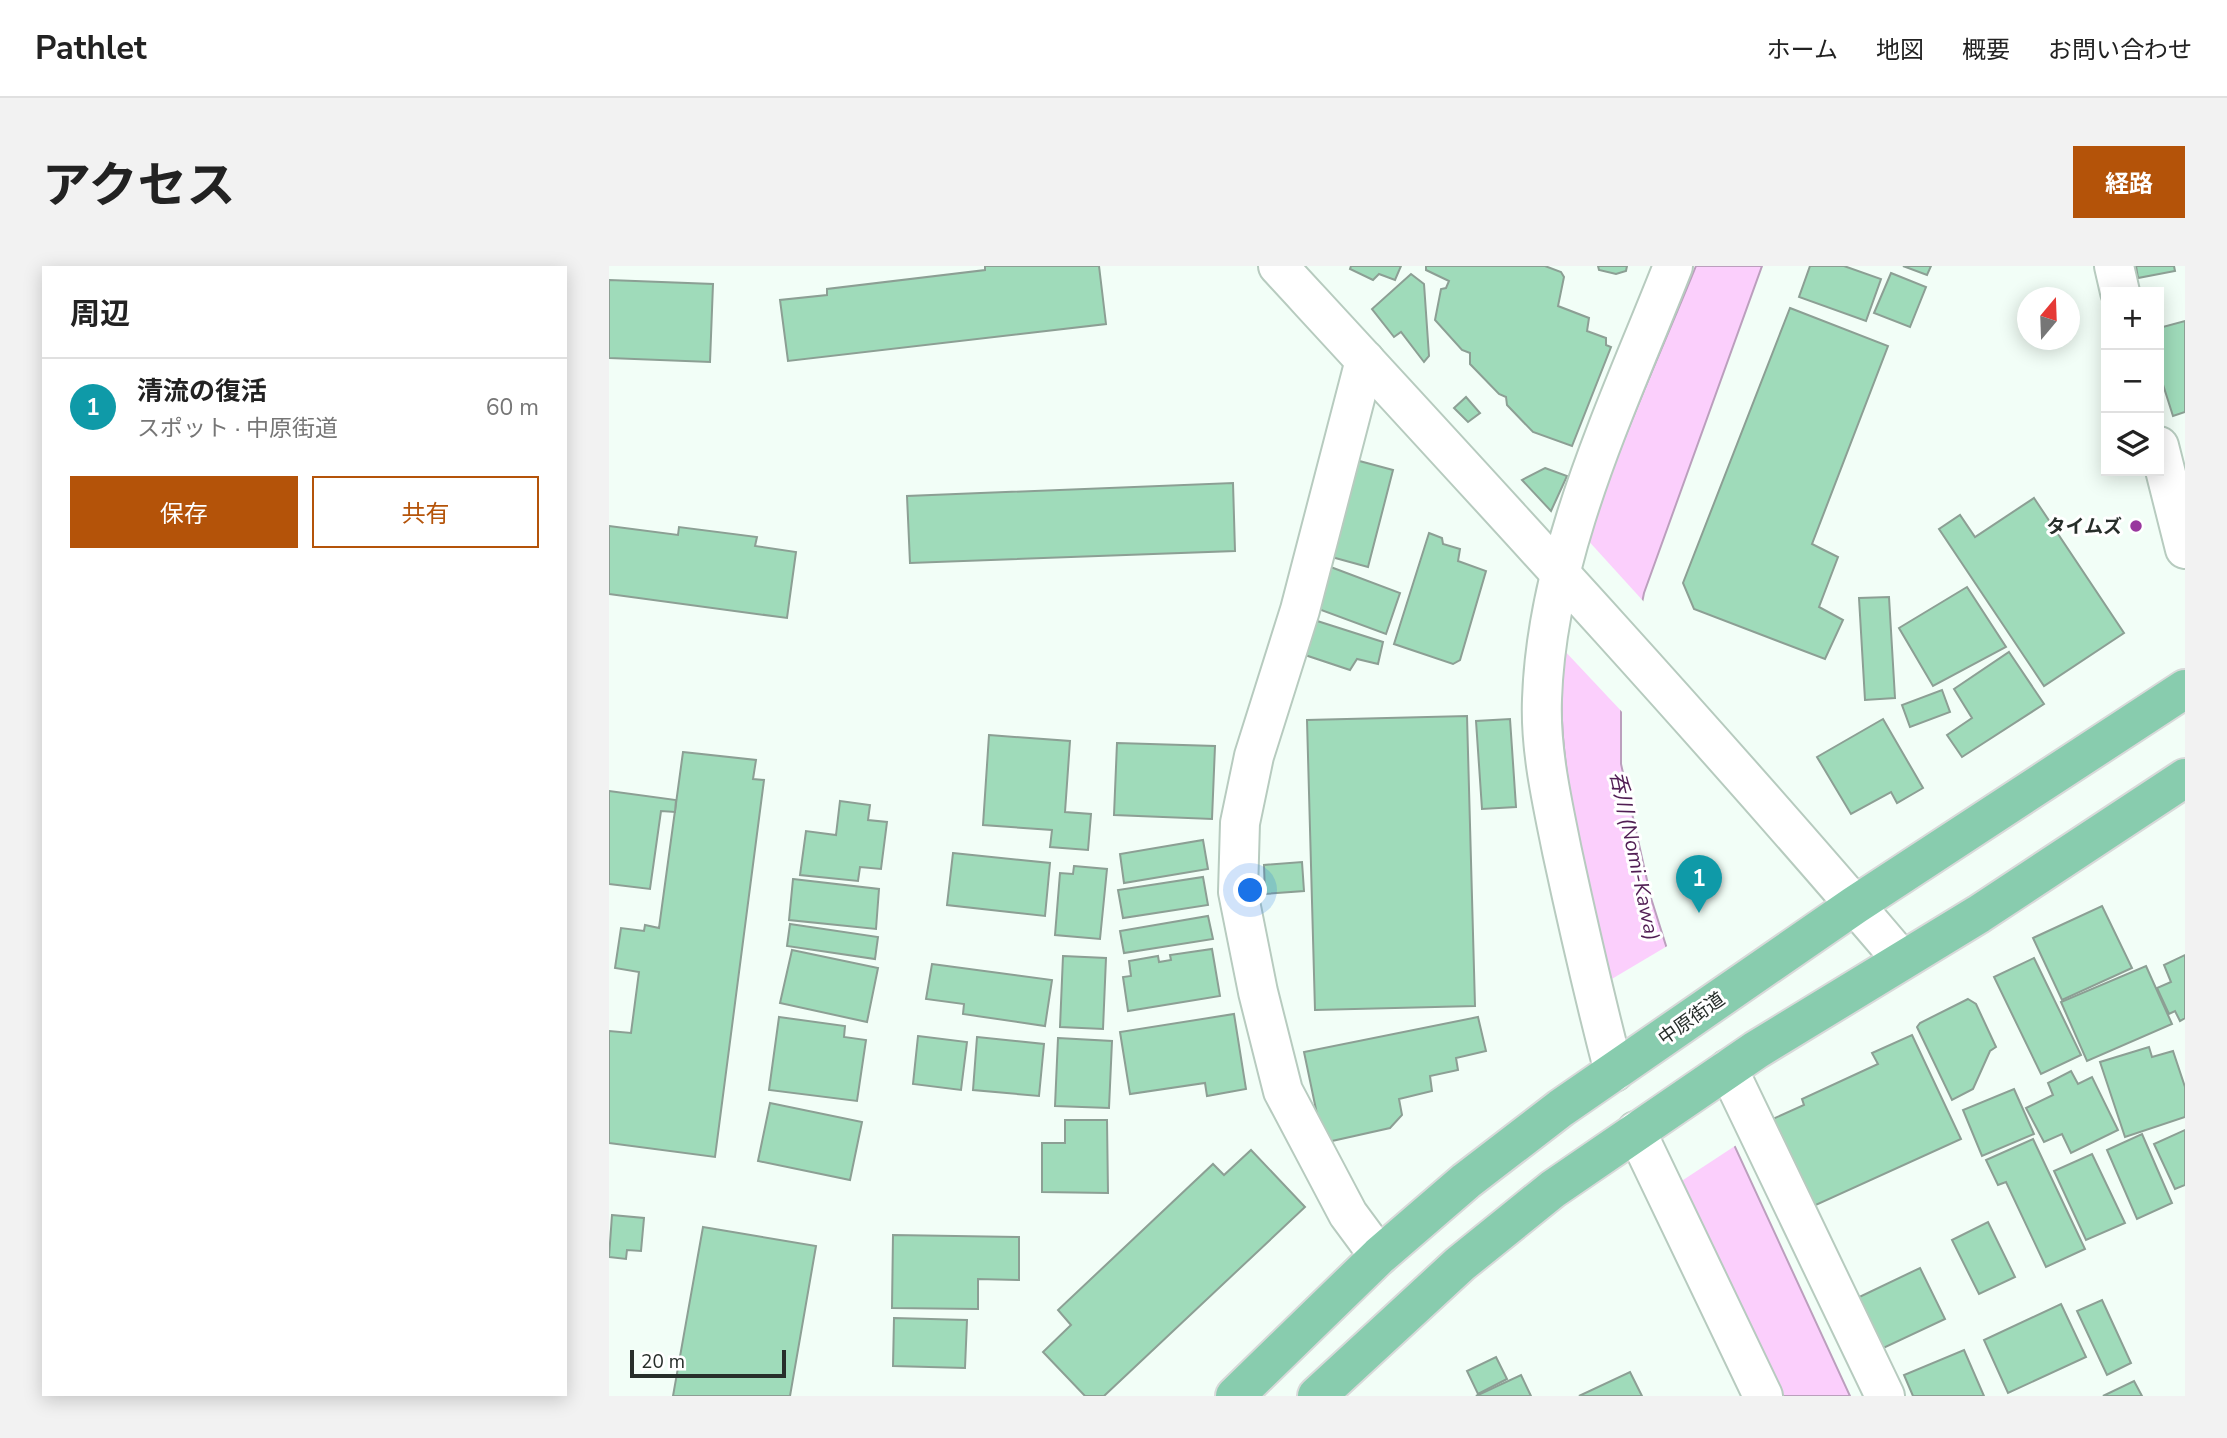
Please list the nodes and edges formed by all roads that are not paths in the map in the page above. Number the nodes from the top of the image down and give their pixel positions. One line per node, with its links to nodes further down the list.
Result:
1 (1278, 266): 5 (street)
2 (1673, 266): 8 (street)
3 (2114, 266): 4 (street)
4 (2119, 287)
5 (1365, 360): 8 (street); 16 (street)
6 (2164, 466): 7 (street)
7 (2185, 549)
8 (1564, 576): 11 (street); 13 (street)
9 (2185, 689): 11 (main road, 中原街道)
10 (2185, 778): 12 (main road)
11 (1855, 905): 12 (street); 13 (main road, 中原街道)
12 (1902, 960): 14 (main road)
13 (1622, 1066): 16 (main road, 中原街道)
14 (1724, 1071): 15 (main road); 20 (street)
15 (1646, 1124): 18 (main road); 19 (street)
16 (1379, 1256): 17 (main road, 中原街道)
17 (1235, 1396)
18 (1317, 1396)
19 (1763, 1396)
20 (1885, 1396)

